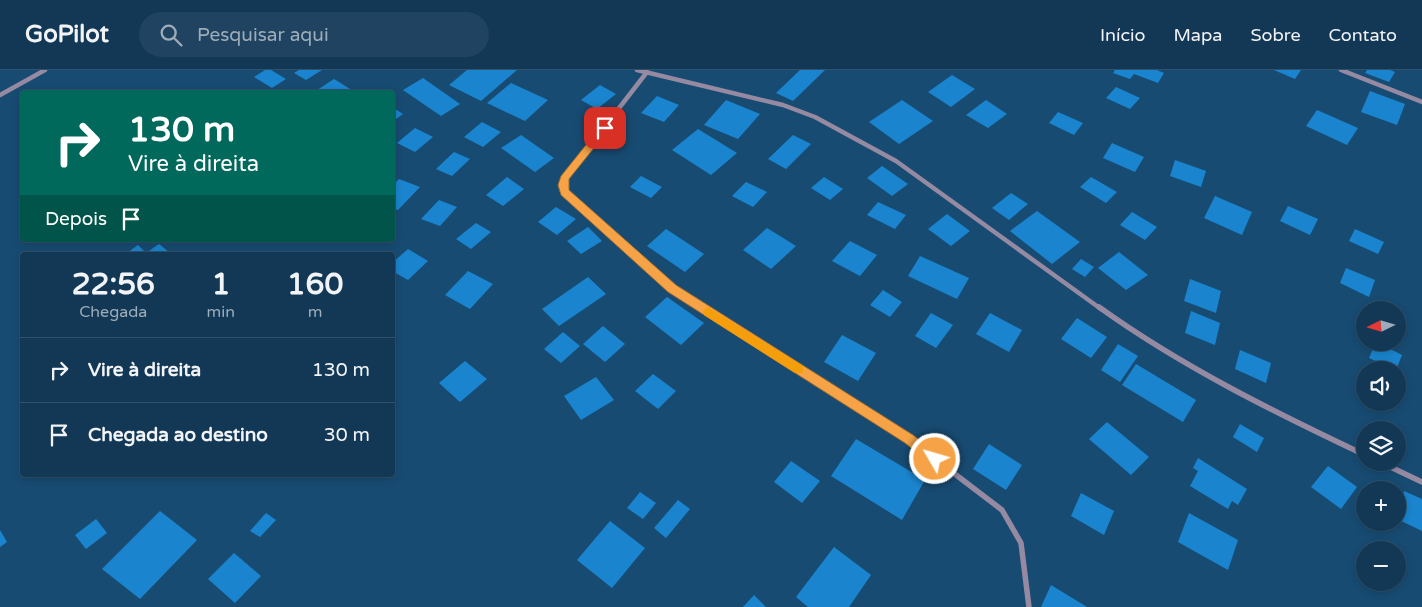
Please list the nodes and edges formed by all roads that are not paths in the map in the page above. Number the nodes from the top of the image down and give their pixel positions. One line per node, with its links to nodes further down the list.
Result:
1 (45, 70): 5 (street)
2 (637, 70): 4 (street)
3 (1341, 70): 6 (street)
4 (647, 72): 7 (street); 10 (street)
5 (0, 95)
6 (1422, 102)
7 (1356, 451)
8 (1399, 471): 9 (street)
9 (1422, 482)
10 (1030, 607)

